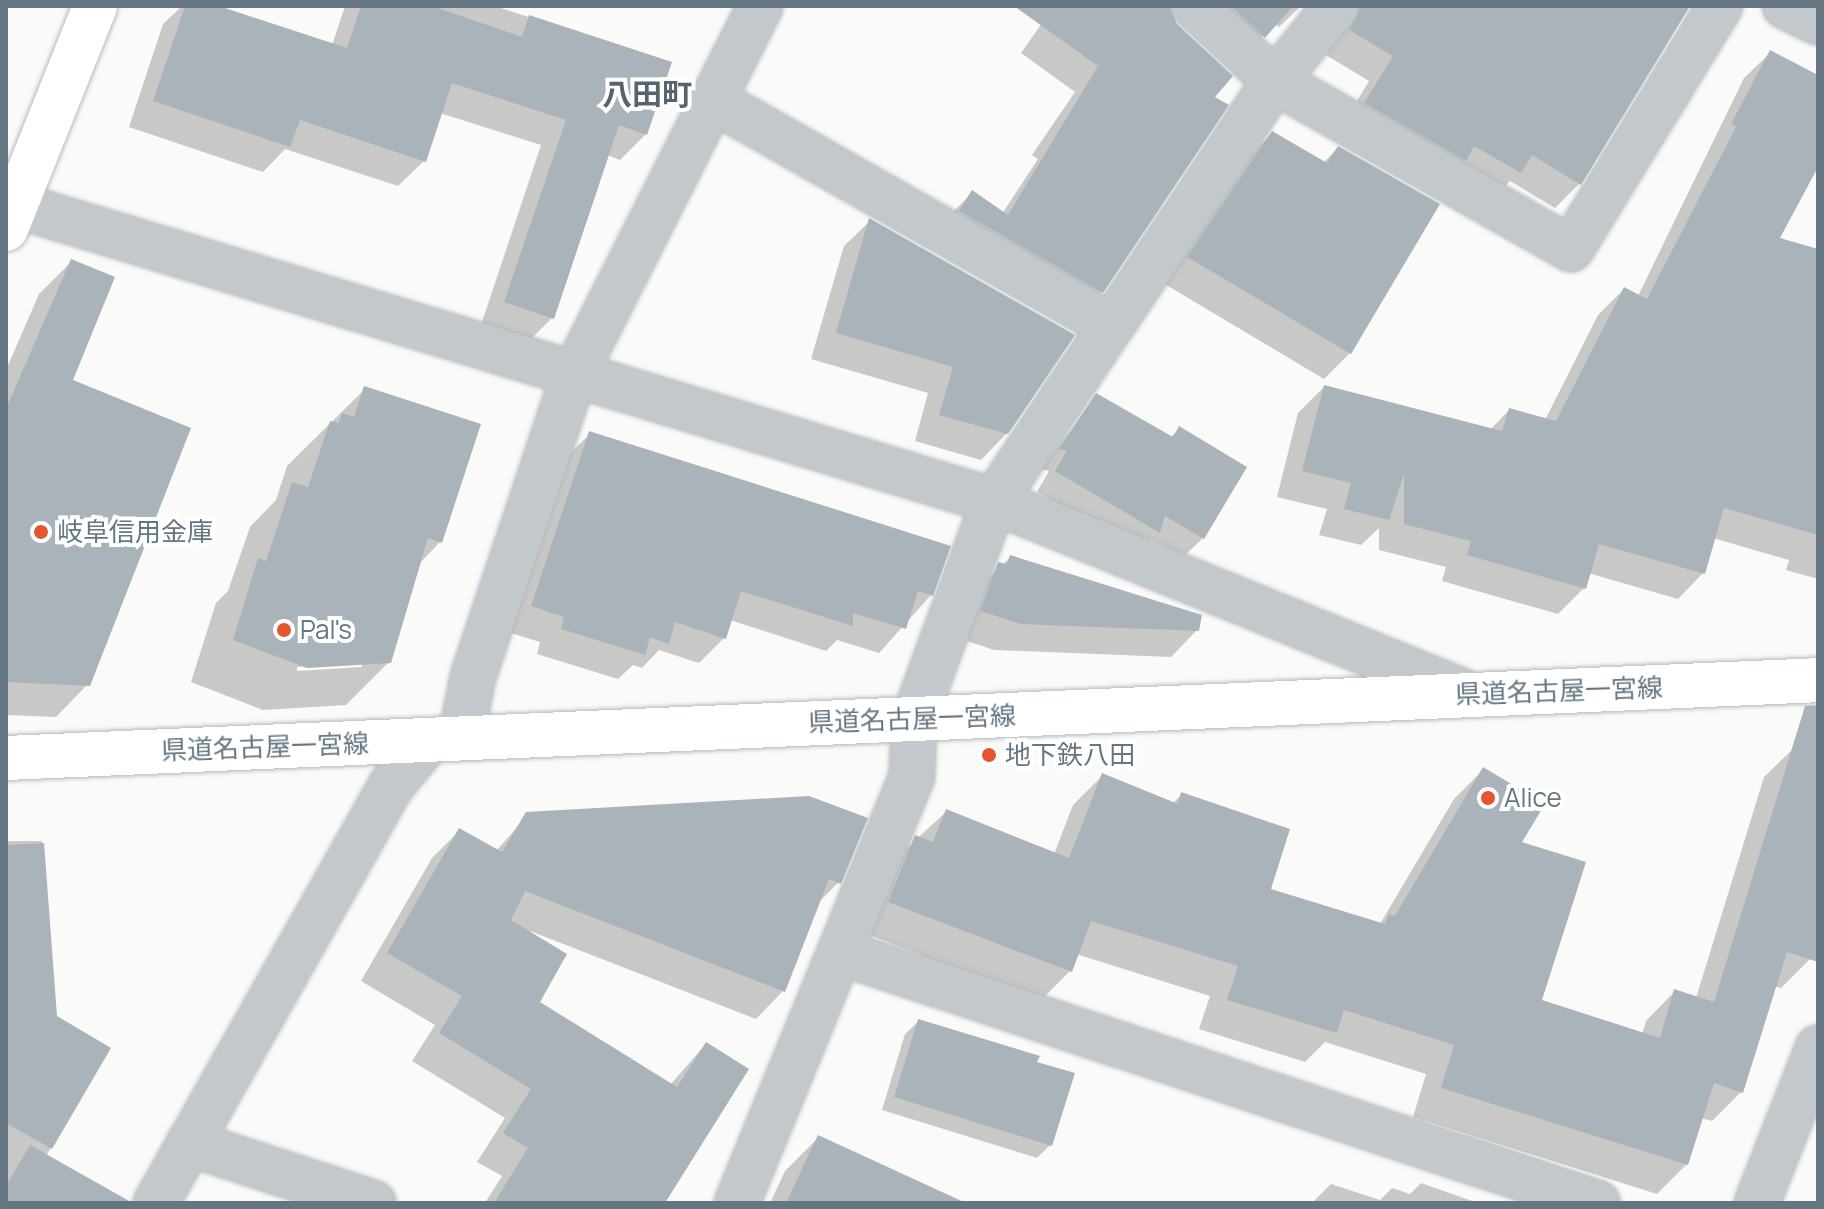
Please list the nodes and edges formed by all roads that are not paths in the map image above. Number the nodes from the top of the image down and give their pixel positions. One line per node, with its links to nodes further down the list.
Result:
1 (95, 6): 10 (main road)
2 (760, 6): 9 (street)
3 (1194, 6): 8 (street)
4 (1336, 6): 8 (street)
5 (1720, 6): 8 (street)
6 (1785, 6): 7 (street)
7 (1818, 22)
8 (1275, 81): 11 (street)
9 (713, 100): 11 (street); 12 (street)
10 (11, 217): 12 (street)
11 (1109, 325): 13 (street)
12 (574, 375): 13 (street); 17 (street)
13 (994, 501): 15 (street); 16 (street)
14 (1818, 680): 15 (main road, 県道名古屋一宮線)
15 (1471, 695): 16 (main road, 県道名古屋一宮線)
16 (914, 719): 17 (main road, 県道名古屋一宮線); 19 (street)
17 (445, 739): 18 (main road, 県道名古屋一宮線); 21 (street)
18 (6, 758)
19 (840, 952): 24 (street); 25 (street)
20 (1818, 1048): 26 (street)
21 (189, 1143): 22 (street); 23 (street)
22 (156, 1203)
23 (373, 1203)
24 (737, 1203)
25 (1597, 1203)
26 (1757, 1203)

